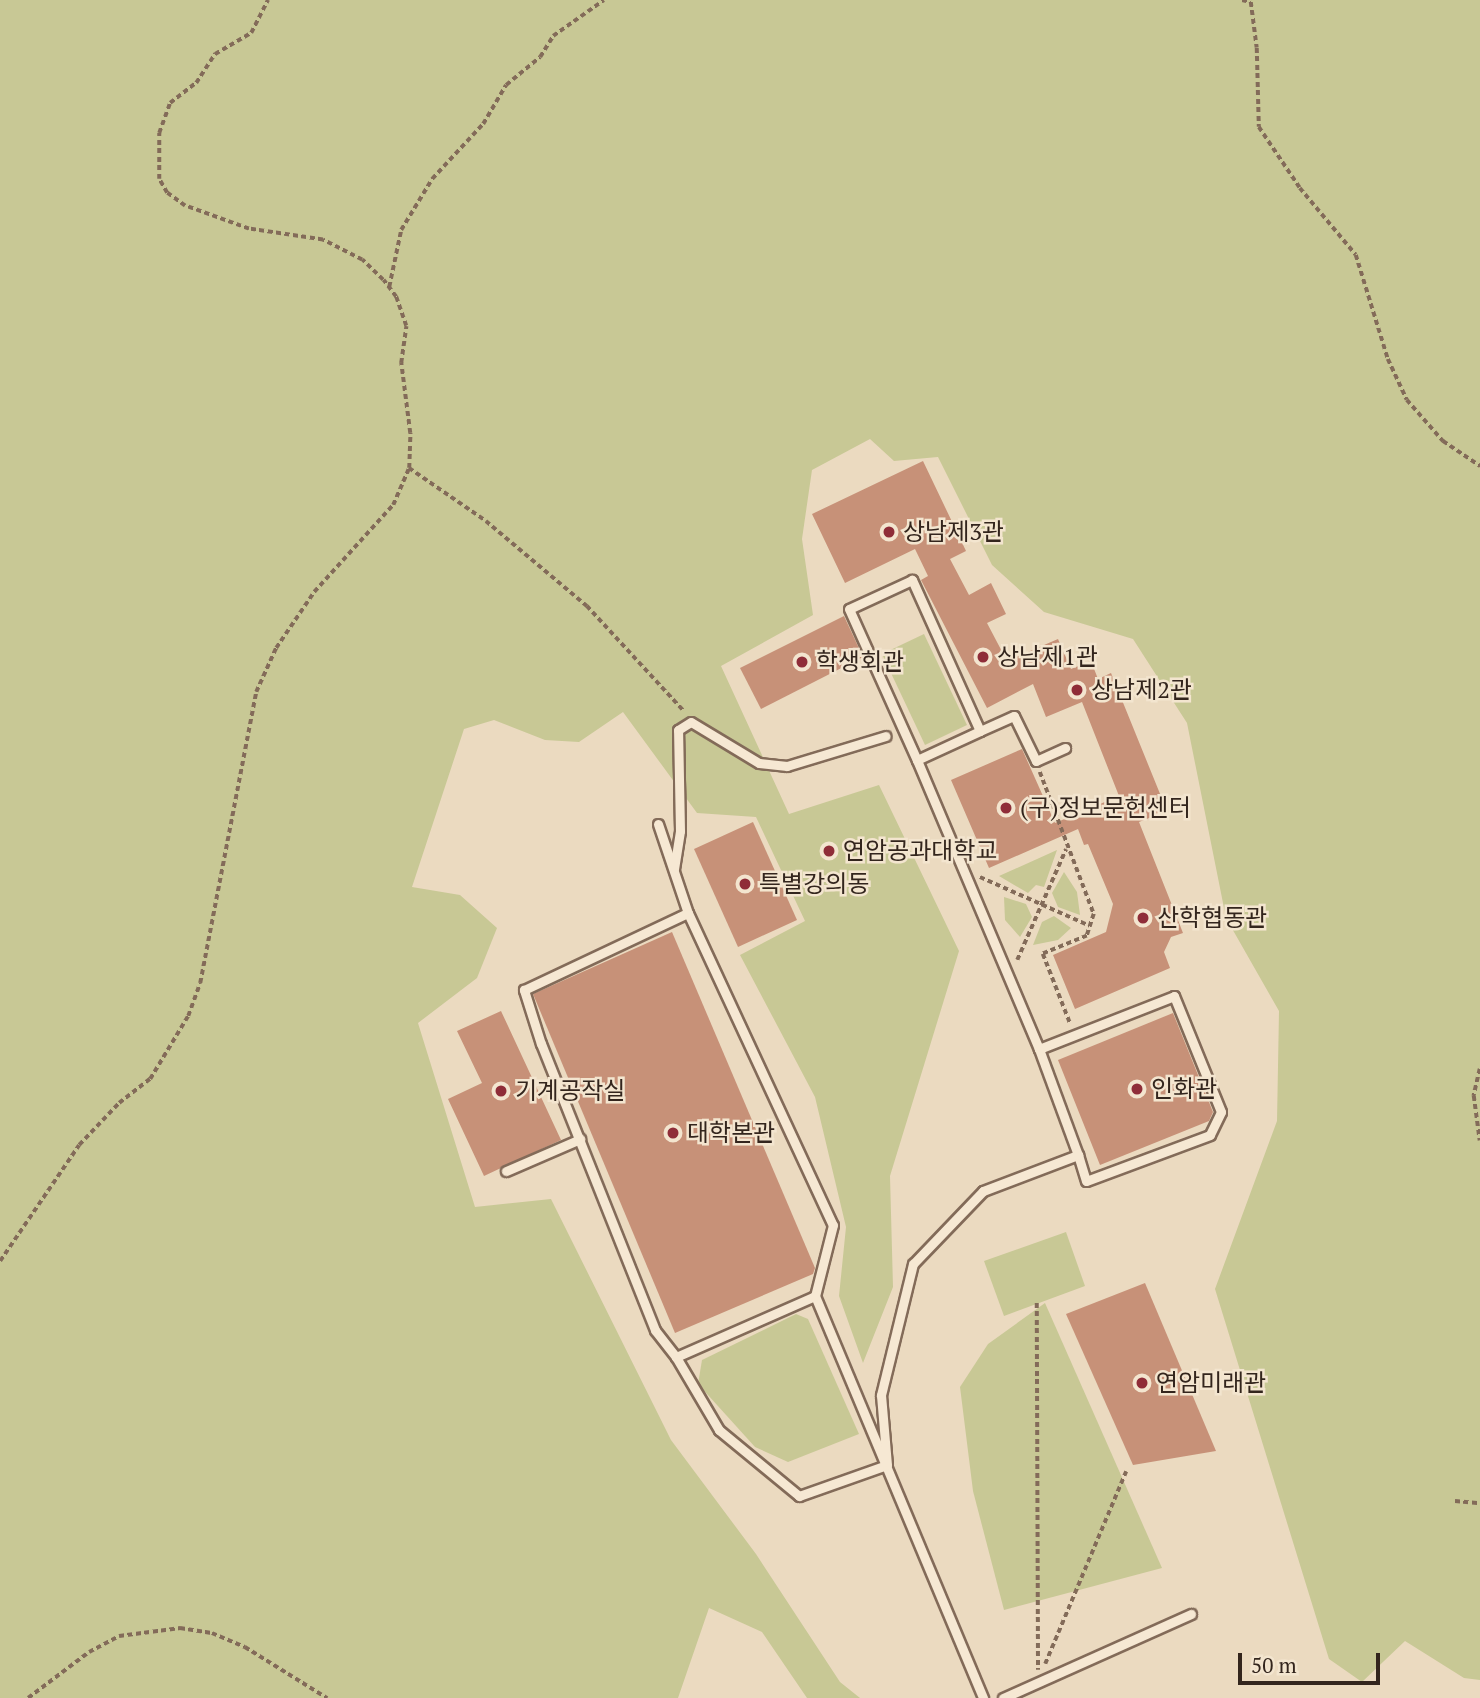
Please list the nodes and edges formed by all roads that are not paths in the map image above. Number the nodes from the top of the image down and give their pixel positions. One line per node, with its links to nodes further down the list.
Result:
1 (980, 732): 3 (lane); 4 (lane); 4 (lane)
2 (886, 736): 6 (lane)
3 (1065, 748)
4 (917, 760): 8 (lane)
5 (658, 824): 6 (lane)
6 (674, 871): 7 (lane)
7 (688, 913): 9 (lane); 12 (lane)
8 (1039, 1048): 10 (lane); 10 (lane)
9 (580, 1139): 11 (lane); 13 (lane)
10 (1078, 1155): 14 (lane)
11 (506, 1171)
12 (815, 1296): 13 (lane); 14 (lane)
13 (676, 1357): 14 (lane)
14 (887, 1465): 16 (lane)
15 (1191, 1614): 17 (lane)
16 (983, 1698)
17 (1003, 1698)

